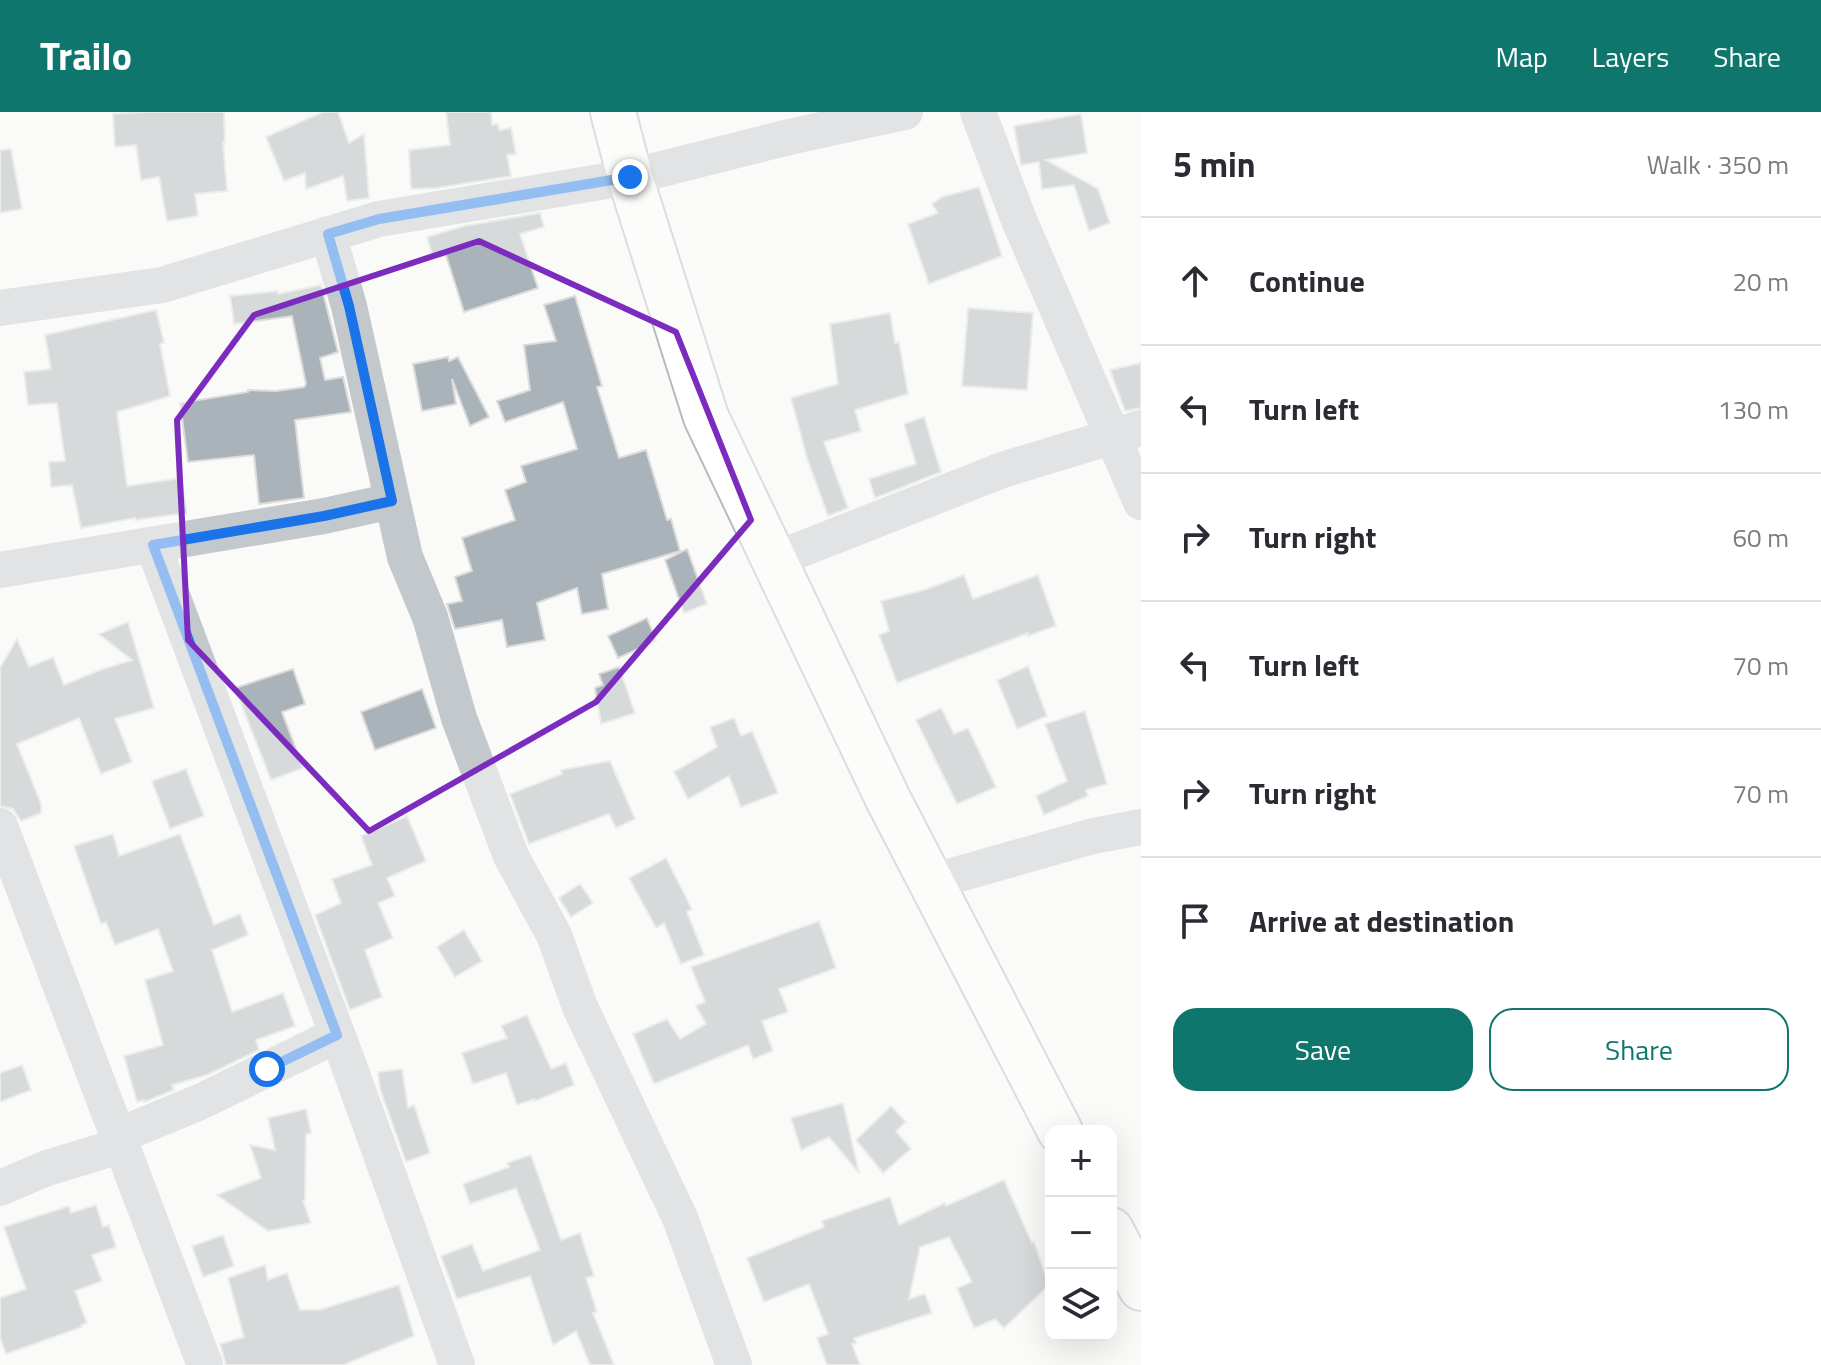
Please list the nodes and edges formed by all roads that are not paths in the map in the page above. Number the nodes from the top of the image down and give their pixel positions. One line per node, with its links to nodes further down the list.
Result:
1 (613, 112): 5 (main road)
2 (905, 112): 4 (street)
3 (978, 112): 8 (street)
4 (831, 120): 5 (street)
5 (630, 177): 6 (street); 12 (main road)
6 (328, 234): 7 (street); 9 (street)
7 (0, 308)
8 (1127, 432): 10 (street); 12 (street)
9 (392, 501): 11 (street); 25 (street)
10 (1141, 502)
11 (153, 545): 13 (street); 17 (street)
12 (774, 560): 16 (main road)
13 (0, 570)
14 (0, 826): 19 (street)
15 (1141, 827): 16 (street)
16 (931, 882): 18 (main road)
17 (337, 1035): 19 (street); 24 (street)
18 (1057, 1125)
19 (122, 1140): 20 (street); 23 (street)
20 (0, 1188)
21 (1117, 1242): 22 (main road)
22 (1141, 1288)
23 (205, 1365)
24 (457, 1365)
25 (734, 1365)

